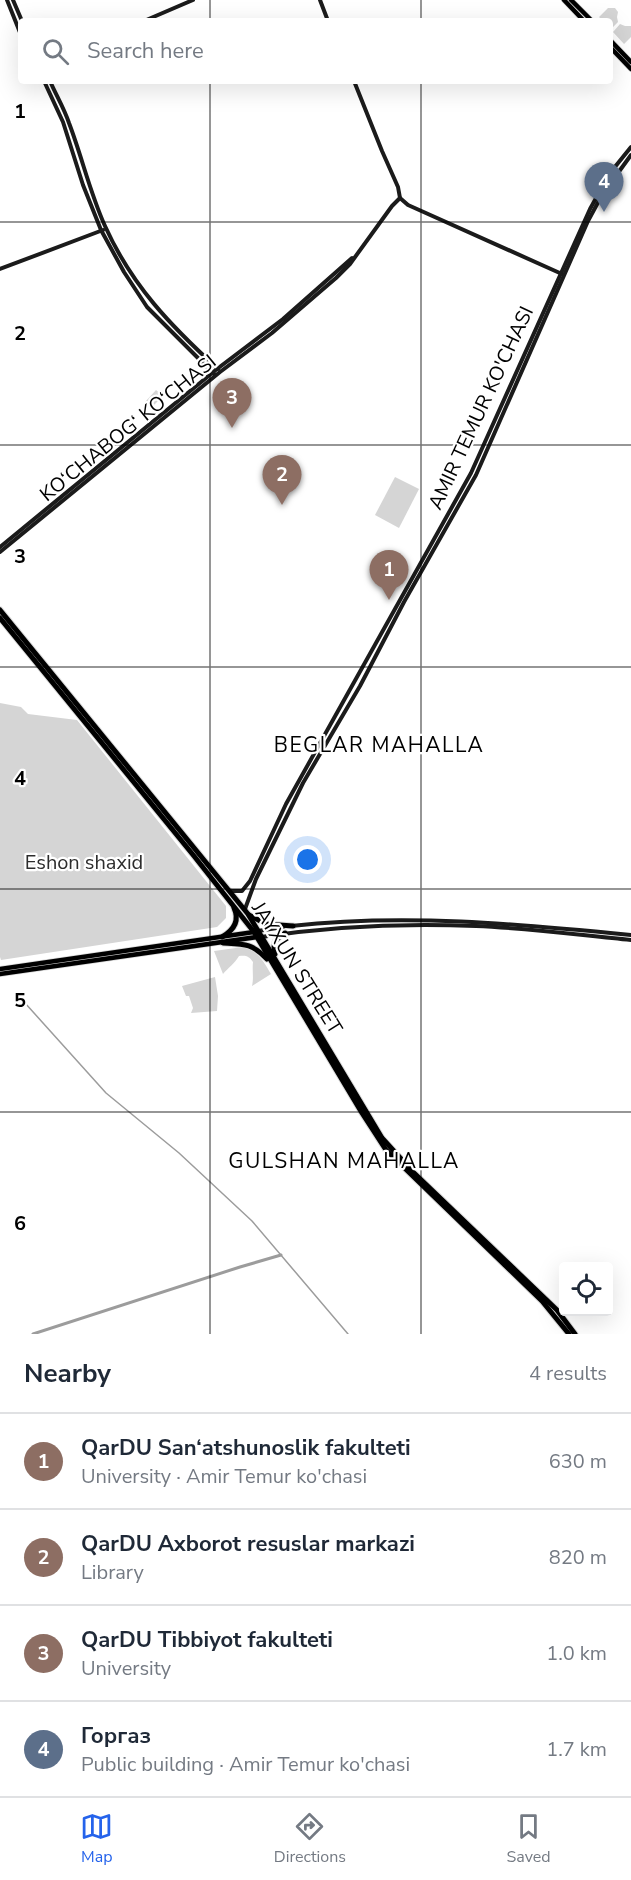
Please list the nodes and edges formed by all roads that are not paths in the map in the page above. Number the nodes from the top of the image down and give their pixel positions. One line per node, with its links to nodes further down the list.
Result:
1 (7, 0): 12 (main road)
2 (13, 0): 7 (main road)
3 (193, 0): 8 (main road)
4 (320, 0): 9 (main road)
5 (564, 0): 10 (main road)
6 (572, 0): 11 (main road)
7 (21, 18)
8 (151, 18)
9 (327, 18)
10 (581, 18)
11 (589, 18)
12 (18, 28)
13 (613, 43): 15 (main road)
14 (613, 50): 16 (main road)
15 (631, 62)
16 (631, 69)
17 (45, 84): 23 (main road)
18 (51, 84): 23 (main road)
19 (355, 84): 22 (main road)
20 (631, 147): 25 (main road, AMIR TEMUR KO'CHASI)
21 (631, 155): 25 (main road, AMIR TEMUR KO'CHASI)
22 (400, 198): 25 (main road); 26 (main road, KO‘CHABOG‘ KO‘CHASI)
23 (104, 229): 24 (main road); 26 (main road); 27 (main road)
24 (0, 269)
25 (563, 274): 33 (main road, AMIR TEMUR KO'CHASI)
26 (219, 371): 27 (main road, KO‘CHABOG‘ KO‘CHASI)
27 (214, 374): 28 (main road, KO‘CHABOG‘ KO‘CHASI)
28 (33, 523): 29 (main road, KO‘CHABOG‘ KO‘CHASI); 30 (main road, KO‘CHABOG‘ KO‘CHASI)
29 (0, 547)
30 (0, 552)
31 (0, 609): 32 (highway, JAYXUN STREET)
32 (2, 617): 34 (highway, JAYXUN STREET)
33 (373, 656): 35 (main road, AMIR TEMUR KO'CHASI); 37 (main road, AMIR TEMUR KO'CHASI)
34 (82, 714): 35 (highway, JAYXUN STREET); 36 (highway, JAYXUN STREET)
35 (230, 891): 37 (highway, JAYXUN STREET)
36 (231, 901): 41 (highway, JAYXUN STREET); 43 (highway)
37 (246, 912): 39 (highway); 41 (highway, JAYXUN STREET)
38 (490, 924): 39 (main road); 40 (main road); 42 (main road); 44 (main road)
39 (293, 926): 41 (main road)
40 (285, 933): 41 (main road); 45 (highway)
41 (258, 934): 43 (main road); 45 (highway, JAYXUN STREET)
42 (631, 934)
43 (223, 940): 45 (highway); 46 (main road); 47 (main road)
44 (631, 940)
45 (275, 963): 48 (highway, JAYXUN STREET); 49 (highway, JAYXUN STREET)
46 (0, 969)
47 (0, 975)
48 (569, 1334)
49 (575, 1334)

